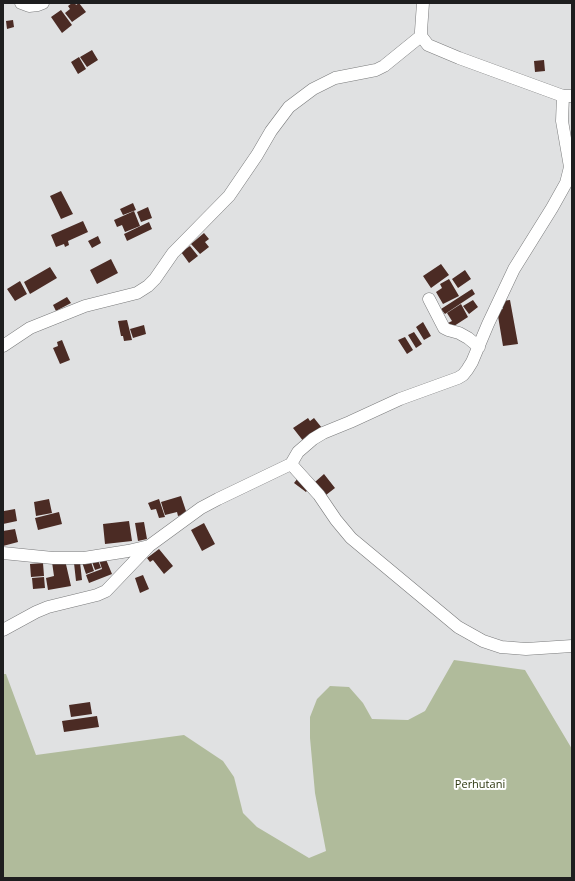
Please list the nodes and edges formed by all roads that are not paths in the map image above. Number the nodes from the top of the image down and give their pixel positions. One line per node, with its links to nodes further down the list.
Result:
1 (21, 3): 2 (street)
2 (42, 3)
3 (424, 3): 4 (street)
4 (421, 36): 5 (street); 7 (street)
5 (568, 96): 8 (street)
6 (429, 299): 8 (street)
7 (3, 346)
8 (479, 347): 9 (street)
9 (291, 464): 10 (street); 13 (street)
10 (149, 546): 11 (street); 12 (street)
11 (3, 553)
12 (3, 630)
13 (572, 646)

